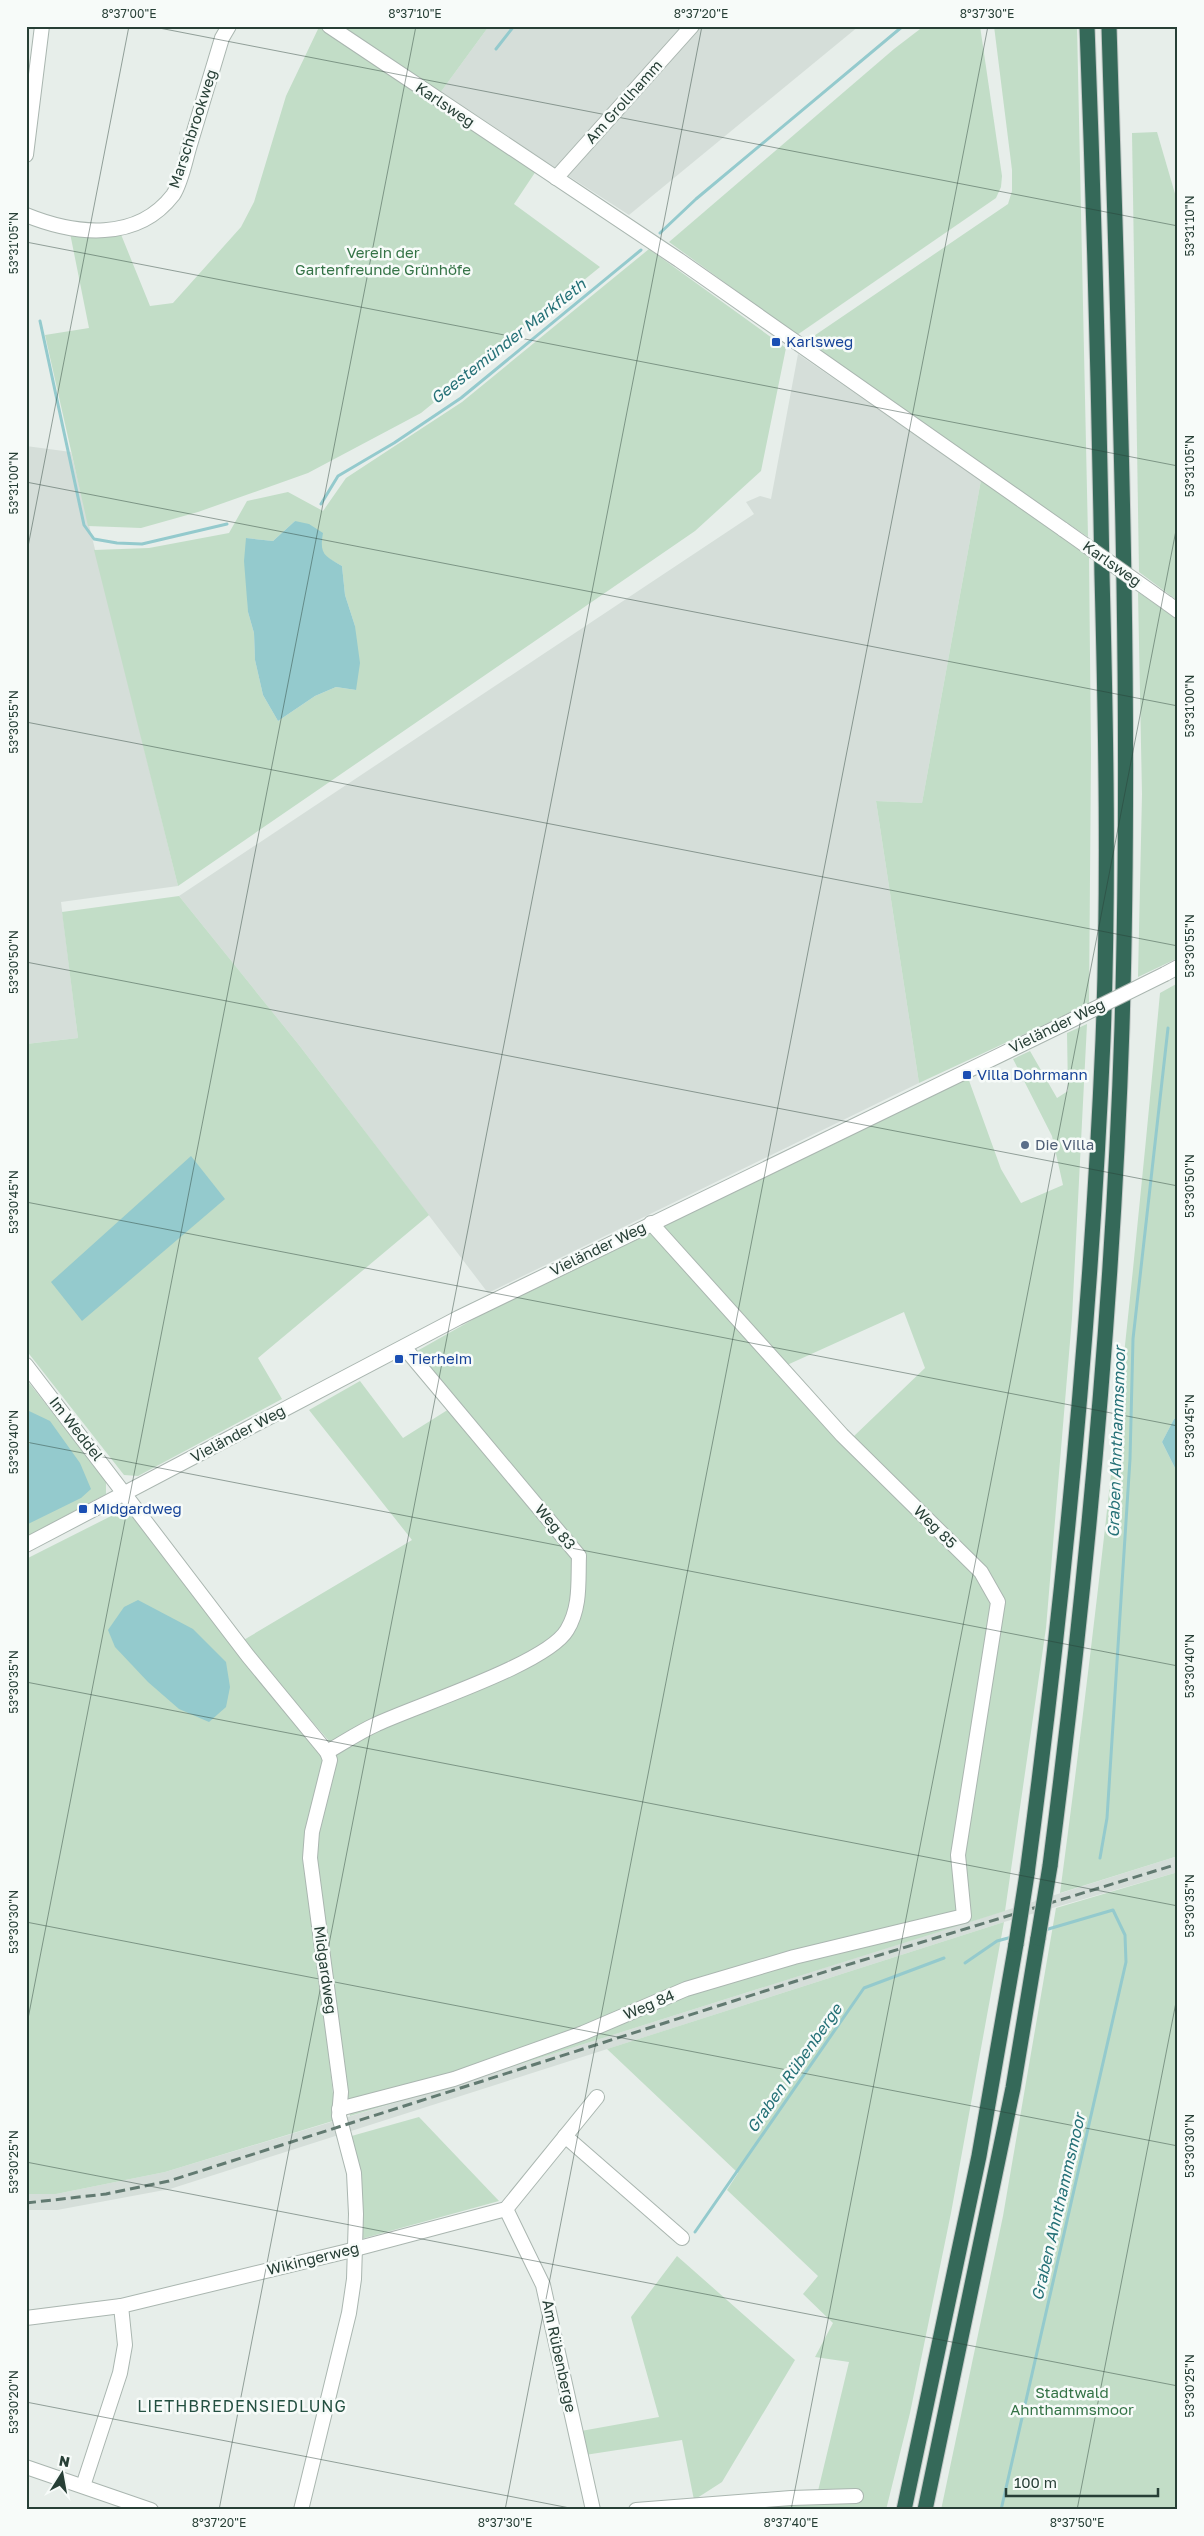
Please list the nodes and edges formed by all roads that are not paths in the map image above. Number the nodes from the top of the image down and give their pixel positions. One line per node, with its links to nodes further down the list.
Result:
1 (42, 26): 7 (street)
2 (229, 26): 10 (street, Marschbrookweg)
3 (329, 26): 9 (street, Karlsweg)
4 (692, 26): 9 (street, Am Grollhamm)
5 (1087, 26): 35 (highway, bridge)
6 (1109, 26): 36 (highway, bridge)
7 (28, 134): 8 (street)
8 (26, 155)
9 (556, 178): 11 (street, Karlsweg, bridge)
10 (26, 215)
11 (1172, 607)
12 (1178, 967): 13 (street, Vieländer Weg, bridge)
13 (651, 1223): 14 (street, Vieländer Weg); 19 (street, Weg 85)
14 (404, 1346): 16 (street, Vieländer Weg); 18 (street, Weg 83)
15 (26, 1365): 16 (street, Im Weddel)
16 (126, 1494): 17 (street, Vieländer Weg); 18 (street)
17 (26, 1546)
18 (327, 1752): 21 (street, Midgardweg)
19 (964, 1916): 21 (street, Weg 84)
20 (597, 2097): 22 (street)
21 (339, 2109): 25 (street, Midgardweg)
22 (565, 2136): 23 (street); 24 (street)
23 (506, 2209): 25 (street, Wikingerweg); 33 (street, Am Rübenberge)
24 (682, 2238)
25 (355, 2249): 26 (street, Wikingerweg); 32 (street, Midgardweg)
26 (121, 2306): 27 (street, Wikingerweg); 29 (street)
27 (26, 2318)
28 (26, 2467): 29 (street)
29 (83, 2486): 31 (street)
30 (856, 2496): 34 (street)
31 (151, 2510)
32 (300, 2510)
33 (593, 2510)
34 (636, 2510)
35 (904, 2510)
36 (925, 2510)

